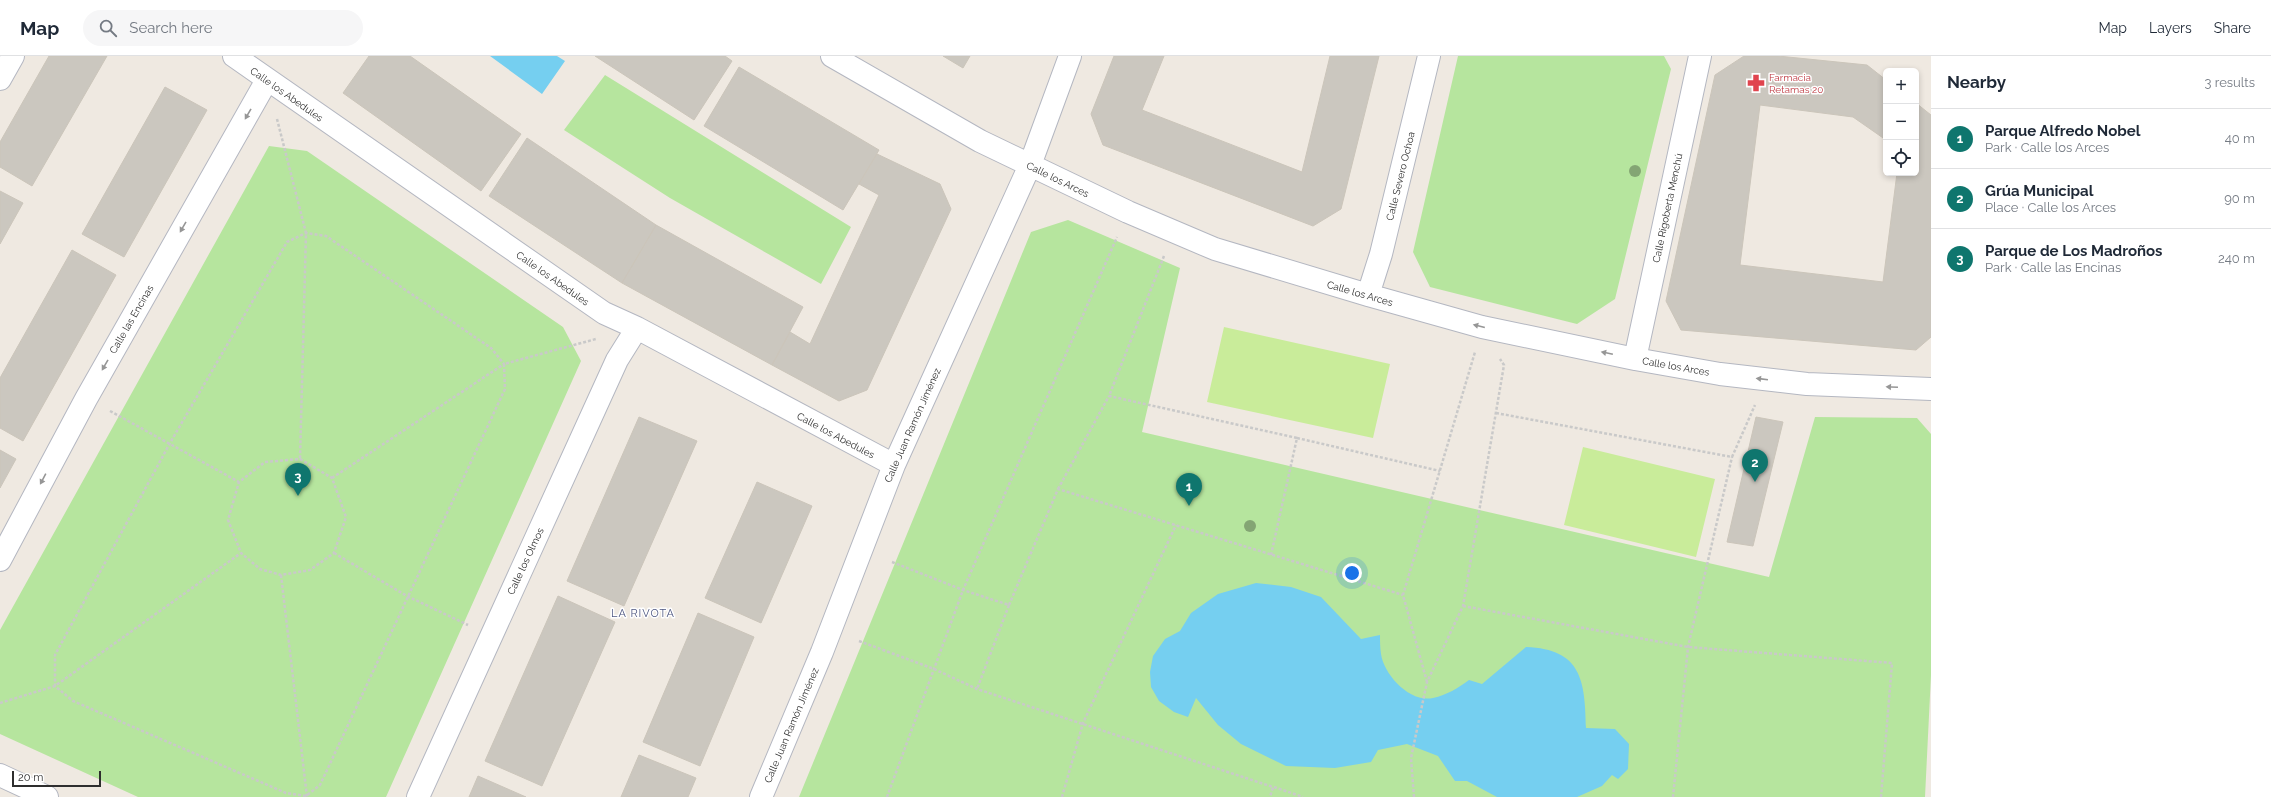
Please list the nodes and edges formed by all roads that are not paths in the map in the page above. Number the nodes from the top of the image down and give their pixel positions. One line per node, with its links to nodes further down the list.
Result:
1 (13, 56): 7 (street)
2 (234, 56): 8 (street, Calle los Abedules)
3 (832, 56): 9 (street, Calle los Arces)
4 (1070, 56): 9 (street, Calle Juan Ramón Jiménez)
5 (1429, 56): 10 (street, Calle Severo Ochoa)
6 (1700, 56): 12 (street, Calle Rigoberta Menchú)
7 (0, 79)
8 (267, 80): 11 (street, Calle los Abedules); 15 (street, Calle las Encinas, one-way to 15)
9 (1030, 165): 10 (street, Calle los Arces); 14 (street, Calle Juan Ramón Jiménez)
10 (1368, 295): 12 (street, Calle los Arces, one-way to 10)
11 (637, 328): 14 (street, Calle los Abedules); 18 (street, Calle los Olmos)
12 (1635, 359): 13 (street, Calle los Arces, one-way to 12)
13 (1931, 389)
14 (894, 465): 19 (street, Calle Juan Ramón Jiménez)
15 (0, 560)
16 (0, 775): 17 (street)
17 (48, 797)
18 (418, 797)
19 (761, 797)

